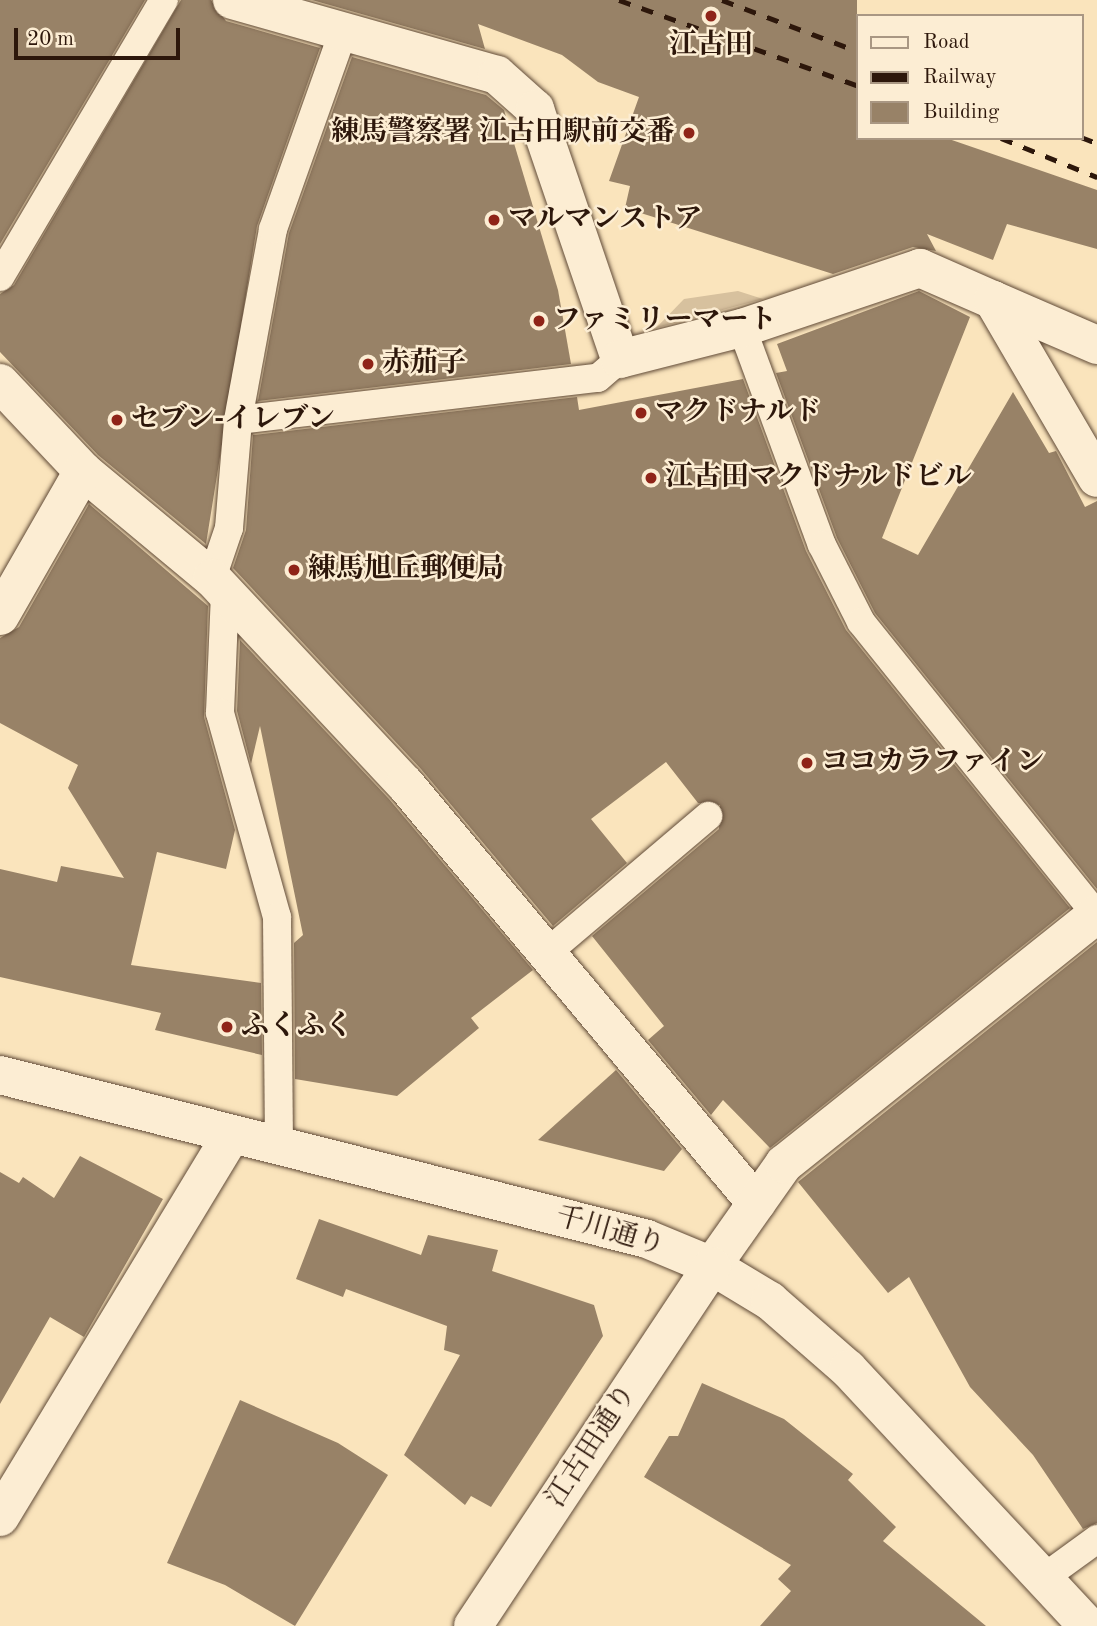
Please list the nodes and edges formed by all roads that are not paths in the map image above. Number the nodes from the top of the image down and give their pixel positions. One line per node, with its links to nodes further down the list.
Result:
1 (164, 0): 4 (lane)
2 (232, 0): 3 (street)
3 (344, 30): 8 (street); 10 (lane)
4 (0, 277)
5 (993, 300): 6 (street); 7 (street); 12 (street)
6 (742, 328): 8 (street); 16 (lane)
7 (1097, 345)
8 (620, 359): 10 (lane)
9 (0, 383): 11 (street)
10 (238, 420): 13 (lane)
11 (83, 471): 13 (street); 14 (street)
12 (1097, 478)
13 (219, 586): 17 (street); 20 (lane)
14 (0, 616)
15 (708, 816): 17 (lane)
16 (1097, 914): 21 (street, 江古田通り)
17 (548, 951): 21 (street)
18 (0, 1075): 19 (street, 千川通り)
19 (231, 1136): 20 (street, 千川通り); 23 (street)
20 (279, 1147): 22 (street, 千川通り)
21 (756, 1203): 22 (street, 江古田通り)
22 (712, 1266): 25 (street, 千川通り); 26 (street, 江古田通り)
23 (0, 1517)
24 (1097, 1539): 25 (lane)
25 (1042, 1579): 27 (street, 千川通り)
26 (473, 1626)
27 (1088, 1626)

